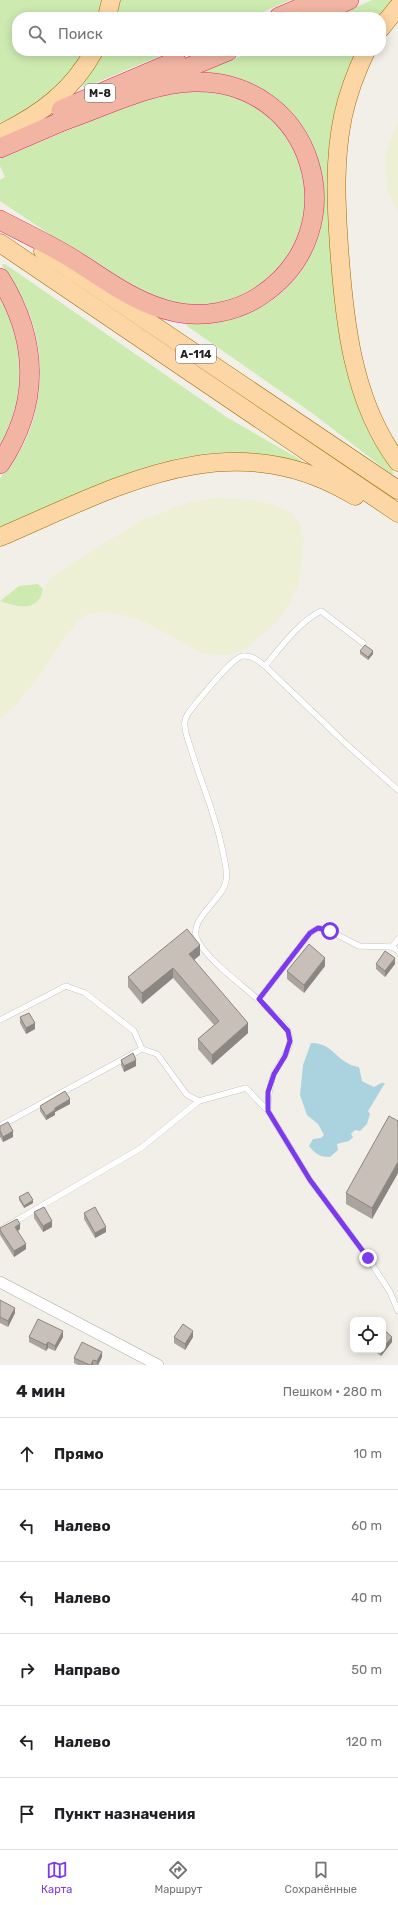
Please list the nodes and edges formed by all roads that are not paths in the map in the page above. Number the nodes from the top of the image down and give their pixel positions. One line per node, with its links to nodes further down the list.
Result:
1 (110, 0): 5 (main road)
2 (319, 0): 6 (highway)
3 (349, 0): 7 (highway)
4 (398, 7): 8 (main road)
5 (108, 12)
6 (291, 12)
7 (321, 12)
8 (386, 22)
9 (91, 56): 14 (main road)
10 (187, 56): 14 (highway, М-8)
11 (216, 56): 13 (highway, М-8)
12 (364, 56): 19 (main road)
13 (60, 122): 15 (highway, М-8); 16 (highway)
14 (0, 135)
15 (0, 148)
16 (0, 220): 21 (main road, А-114)
17 (0, 243): 22 (main road, А-114)
18 (0, 278): 20 (highway)
19 (398, 462)
20 (0, 464)
21 (398, 490)
22 (398, 513)
23 (398, 523): 24 (main road)
24 (0, 537)
25 (363, 643): 26 (lane)
26 (265, 666): 27 (lane); 31 (lane)
27 (398, 790)
28 (398, 939): 29 (lane)
29 (392, 947): 30 (lane); 31 (lane)
30 (398, 951)
31 (259, 999): 35 (lane)
32 (0, 1020): 33 (lane)
33 (142, 1049): 34 (lane); 36 (lane)
34 (199, 1101): 35 (lane); 37 (lane)
35 (268, 1111): 39 (lane)
36 (0, 1126)
37 (0, 1230)
38 (0, 1282): 40 (street)
39 (398, 1311)
40 (158, 1365)

